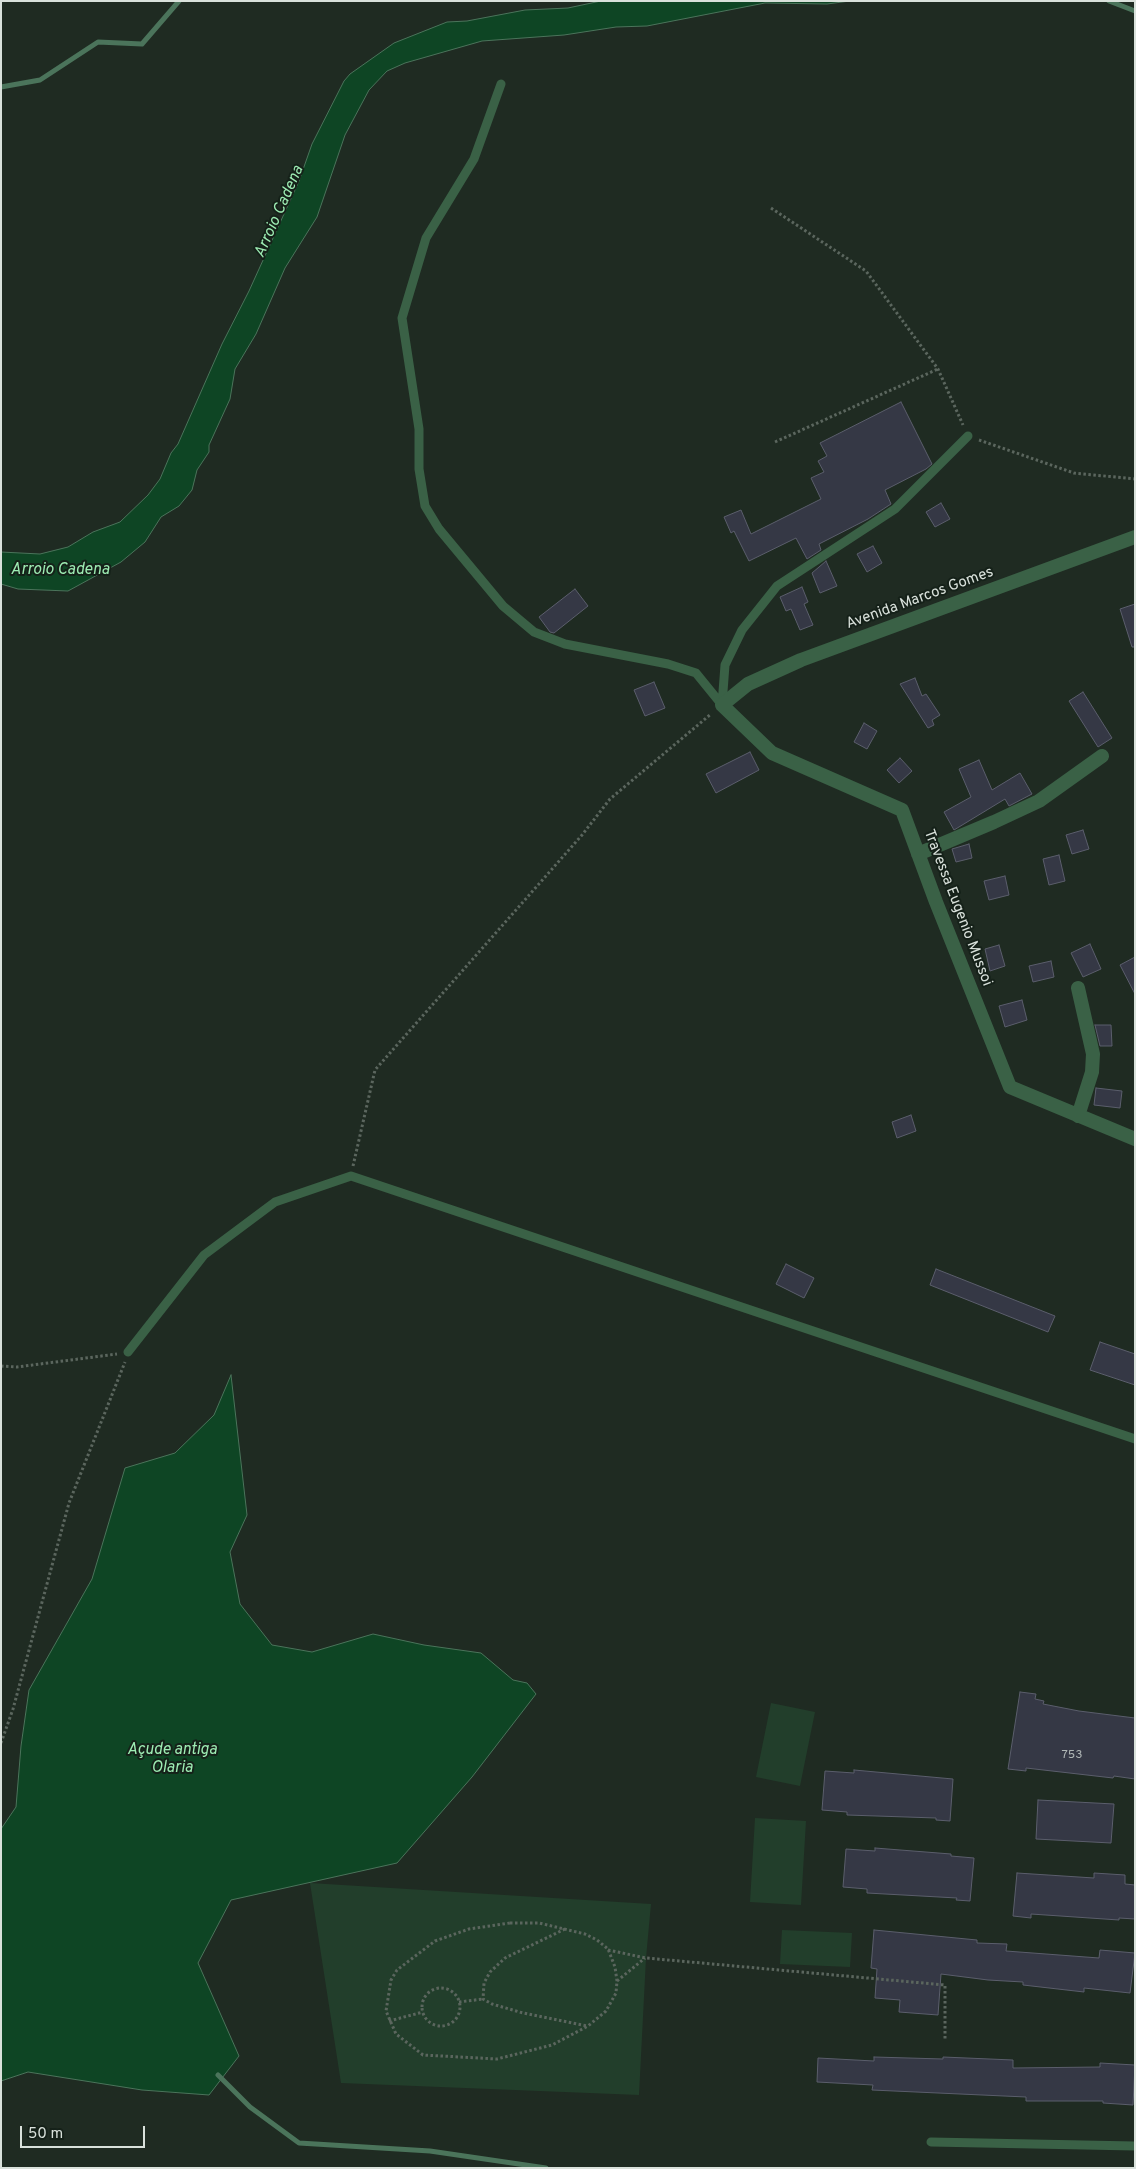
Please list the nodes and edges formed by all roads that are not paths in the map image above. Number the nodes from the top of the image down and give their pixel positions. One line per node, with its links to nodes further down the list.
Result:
1 (501, 84): 4 (lane)
2 (968, 436): 4 (lane)
3 (1135, 536): 4 (street, Avenida Marcos Gomes)
4 (722, 705): 6 (street, Travessa Eugenio Mussoi)
5 (1102, 756): 6 (street)
6 (918, 854): 8 (street, Travessa Eugenio Mussoi)
7 (1078, 988): 8 (street)
8 (1078, 1116): 9 (street, Travessa Eugenio Mussoi)
9 (1135, 1140)
10 (128, 1352): 11 (lane)
11 (1135, 1439)
12 (931, 2142): 13 (lane)
13 (1135, 2146)

